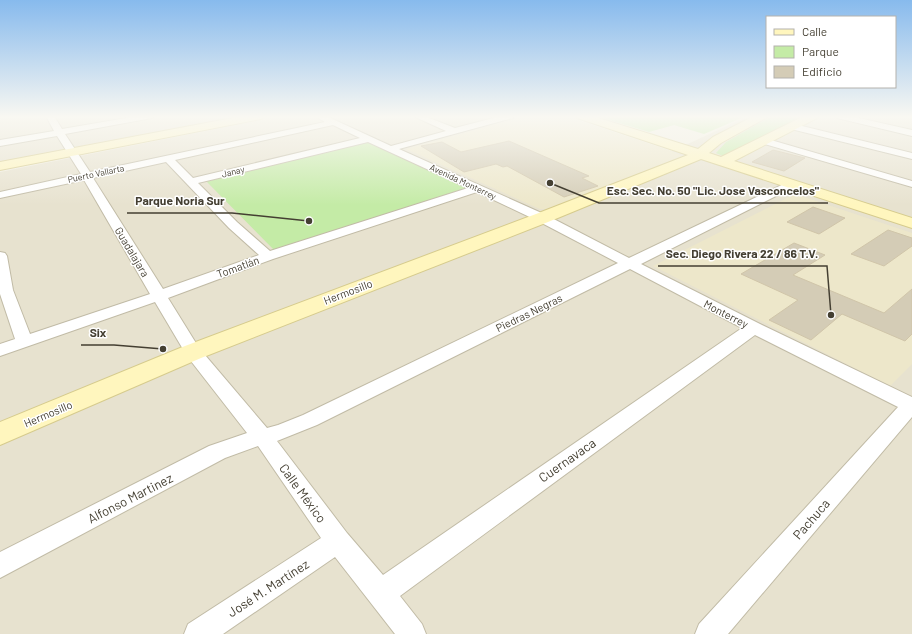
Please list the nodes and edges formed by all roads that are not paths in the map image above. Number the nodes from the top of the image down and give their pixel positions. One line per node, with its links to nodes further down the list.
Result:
1 (67, 146): 13 (street, Guadalajara)
2 (109, 146): 13 (street)
3 (226, 146): 16 (street, Puerto Vallarta)
4 (340, 146): 20 (street, Janay)
5 (381, 146): 12 (street, Avenida Monterrey)
6 (401, 146): 12 (street)
7 (672, 146): 14 (street)
8 (710, 146): 14 (street, Hermosillo)
9 (756, 146): 17 (street)
10 (777, 146): 22 (street)
11 (870, 146): 15 (street)
12 (388, 149): 23 (street, Avenida Monterrey)
13 (71, 153): 18 (street); 19 (street, Guadalajara)
14 (699, 154): 17 (street); 25 (street, Hermosillo)
15 (912, 156)
16 (168, 158): 19 (street, Puerto Vallarta); 20 (street)
17 (722, 162): 21 (street)
18 (0, 166)
19 (87, 176): 24 (street, Puerto Vallarta); 31 (street, Guadalajara)
20 (192, 181): 28 (street)
21 (792, 184): 26 (street); 29 (street, Piedras Negras)
22 (912, 184)
23 (477, 189): 25 (street, Avenida Monterrey); 28 (street, Tomatlán)
24 (0, 195)
25 (542, 218): 29 (street, Monterrey); 35 (street, Hermosillo)
26 (912, 223)
27 (0, 256): 30 (street)
28 (268, 256): 31 (street, Tomatlán)
29 (630, 264): 32 (street, Monterrey); 38 (street, Piedras Negras)
30 (3, 291): 33 (street)
31 (159, 296): 33 (street, Tomatlán); 35 (street, Guadalajara)
32 (754, 328): 36 (street, Monterrey); 41 (street, Cuernavaca)
33 (24, 342): 34 (street, Tomatlán)
34 (0, 350)
35 (193, 352): 37 (street, Hermosillo); 38 (street, Calle México)
36 (912, 405): 44 (street, Pachuca)
37 (0, 434)
38 (263, 438): 39 (street, Calle México); 40 (street, Alfonso Martinez)
39 (338, 541): 41 (street, Calle México); 42 (street, José M. Martínez)
40 (0, 565)
41 (381, 593): 43 (street, Calle México)
42 (198, 634)
43 (412, 634)
44 (709, 634)

